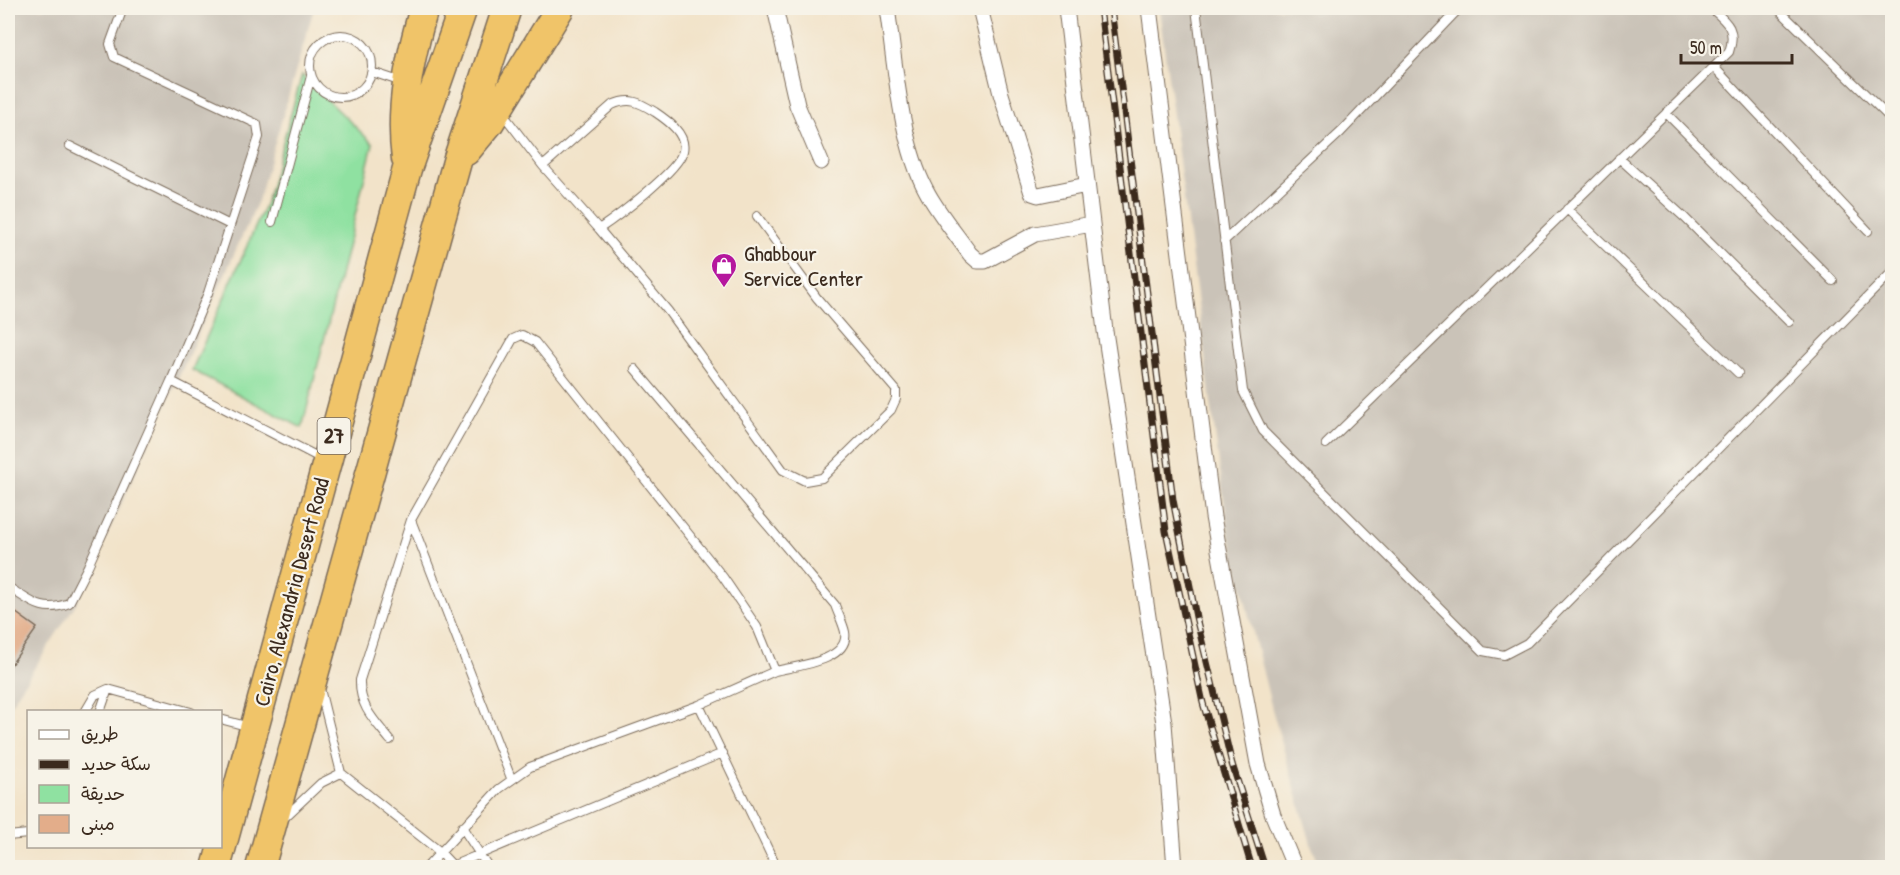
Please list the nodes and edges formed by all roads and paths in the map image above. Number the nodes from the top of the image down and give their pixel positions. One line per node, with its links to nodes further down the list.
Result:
1 (123, 8): 35 (lane)
2 (424, 8): 20 (highway)
3 (463, 8): 29 (highway, Cairo, Alexandria Desert Road / 27)
4 (507, 8): 25 (highway, Cairo, Alexandria Desert Road / 27)
5 (560, 8): 21 (highway)
6 (775, 8): 27 (street)
7 (886, 8): 34 (street)
8 (980, 8): 30 (street)
9 (1066, 8): 30 (street)
10 (1149, 8): 77 (street)
11 (1196, 8): 38 (lane)
12 (1443, 8): 16 (lane)
13 (1460, 8): 16 (lane)
14 (1711, 8): 17 (lane)
15 (1777, 8): 23 (lane)
16 (1452, 16): 38 (lane)
17 (1714, 66): 22 (lane); 37 (lane)
18 (372, 72): 19 (lane); 19 (lane); 20 (lane)
19 (311, 76): 33 (lane)
20 (406, 84): 29 (highway)
21 (499, 108): 25 (highway); 28 (lane)
22 (1666, 113): 26 (lane); 40 (lane)
23 (1893, 120)
24 (70, 146): 35 (lane)
25 (458, 158): 49 (highway, Cairo, Alexandria Desert Road / 27)
26 (1620, 158): 31 (lane); 41 (lane)
27 (821, 162)
28 (543, 166): 36 (lane); 36 (lane)
29 (407, 169): 46 (highway, Cairo, Alexandria Desert Road / 27)
30 (1087, 185): 34 (street)
31 (1568, 209): 43 (lane); 45 (lane)
32 (757, 216): 36 (lane)
33 (272, 222)
34 (1092, 224): 76 (street)
35 (230, 225): 44 (lane)
36 (599, 230)
37 (1868, 231)
38 (1224, 241): 39 (lane)
39 (1893, 272)
40 (1833, 281)
41 (1789, 322)
42 (635, 369): 50 (lane)
43 (1738, 373)
44 (171, 381): 46 (lane); 48 (lane)
45 (1326, 444)
46 (327, 462): 57 (highway, Cairo, Alexandria Desert Road / 27)
47 (411, 520): 50 (lane); 58 (lane); 61 (lane)
48 (8, 588)
49 (315, 670): 60 (lane); 64 (highway, Cairo, Alexandria Desert Road / 27)
50 (775, 671): 52 (lane)
51 (108, 688): 53 (lane); 54 (lane); 55 (lane)
52 (699, 705): 59 (lane); 61 (lane)
53 (87, 710)
54 (100, 710)
55 (178, 710)
56 (222, 720): 57 (lane)
57 (254, 728): 62 (highway, Cairo, Alexandria Desert Road / 27)
58 (390, 740)
59 (723, 753): 69 (lane); 75 (lane)
60 (341, 773): 64 (lane); 68 (lane)
61 (511, 778): 63 (lane)
62 (224, 824)
63 (462, 827): 68 (lane); 69 (lane)
64 (270, 833): 72 (highway, Cairo, Alexandria Desert Road / 27)
65 (27, 834): 66 (lane)
66 (8, 836)
67 (220, 848): 71 (highway, Cairo, Alexandria Desert Road / 27)
68 (439, 851): 70 (lane); 73 (lane)
69 (482, 854): 70 (lane); 74 (lane)
70 (455, 866)
71 (216, 867)
72 (260, 867)
73 (426, 867)
74 (489, 867)
75 (777, 867)
76 (1175, 867)
77 (1295, 867)

